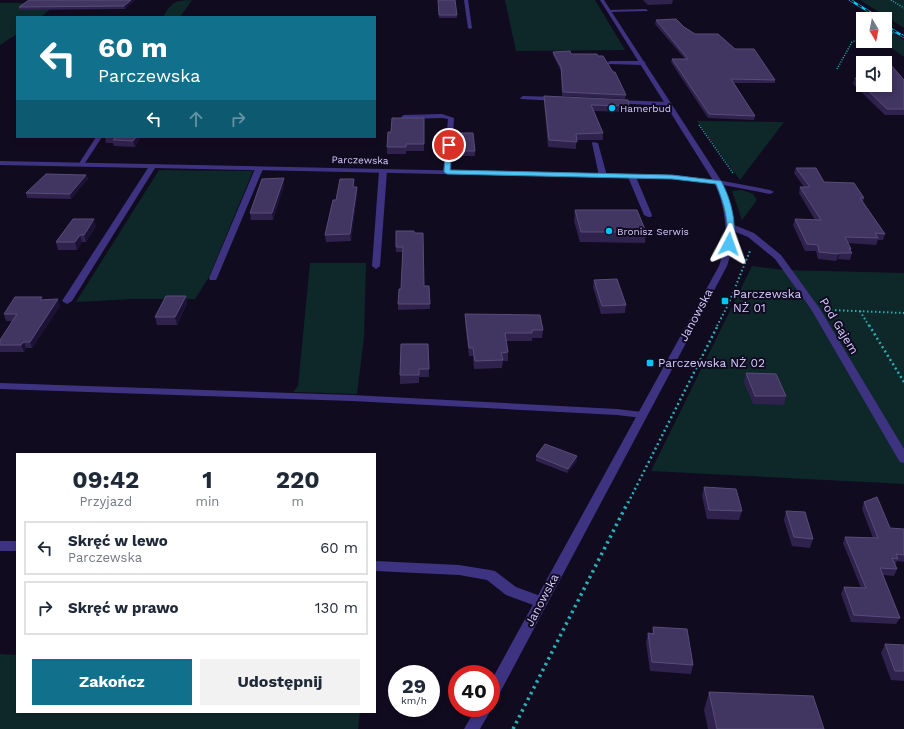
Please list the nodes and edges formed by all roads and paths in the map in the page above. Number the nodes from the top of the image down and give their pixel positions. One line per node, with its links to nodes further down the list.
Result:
1 (466, 0): 6 (street)
2 (891, 0): 4 (path)
3 (608, 4): 5 (street); 11 (street, Janowska)
4 (904, 8)
5 (646, 10)
6 (470, 28)
7 (892, 33): 8 (path)
8 (904, 35)
9 (856, 41): 12 (path)
10 (610, 63): 11 (street)
11 (643, 63): 16 (street, Janowska)
12 (837, 69)
13 (523, 98): 14 (street)
14 (561, 100)
15 (606, 102): 16 (street)
16 (669, 104): 28 (street, Janowska)
17 (404, 117): 25 (street)
18 (98, 138): 21 (street)
19 (595, 143): 26 (street)
20 (0, 163): 21 (street, Parczewska)
21 (81, 165): 22 (street, Parczewska)
22 (152, 167): 23 (street, Parczewska); 35 (street)
23 (259, 169): 24 (street, Parczewska); 34 (street)
24 (383, 171): 25 (street, Parczewska); 33 (street)
25 (447, 172): 26 (street, Parczewska)
26 (603, 176): 27 (street, Parczewska)
27 (632, 177): 28 (street, Parczewska); 30 (street)
28 (718, 182): 29 (street, Parczewska); 31 (street, Janowska)
29 (770, 192)
30 (648, 215)
31 (731, 227): 32 (street, Pod Gajem); 41 (street, Janowska)
32 (751, 234): 36 (street, Pod Gajem); 50 (path)
33 (376, 266)
34 (213, 278)
35 (67, 301)
36 (815, 309): 37 (path); 42 (street, Pod Gajem)
37 (860, 311): 38 (path); 39 (path)
38 (904, 313)
39 (904, 381)
40 (0, 386): 41 (street)
41 (642, 415): 46 (street, Janowska)
42 (904, 459)
43 (0, 546): 44 (street)
44 (16, 546)
45 (376, 566): 46 (street)
46 (542, 602): 47 (street, Janowska)
47 (500, 679)
48 (479, 717): 49 (street)
49 (472, 729)
50 (513, 729)

